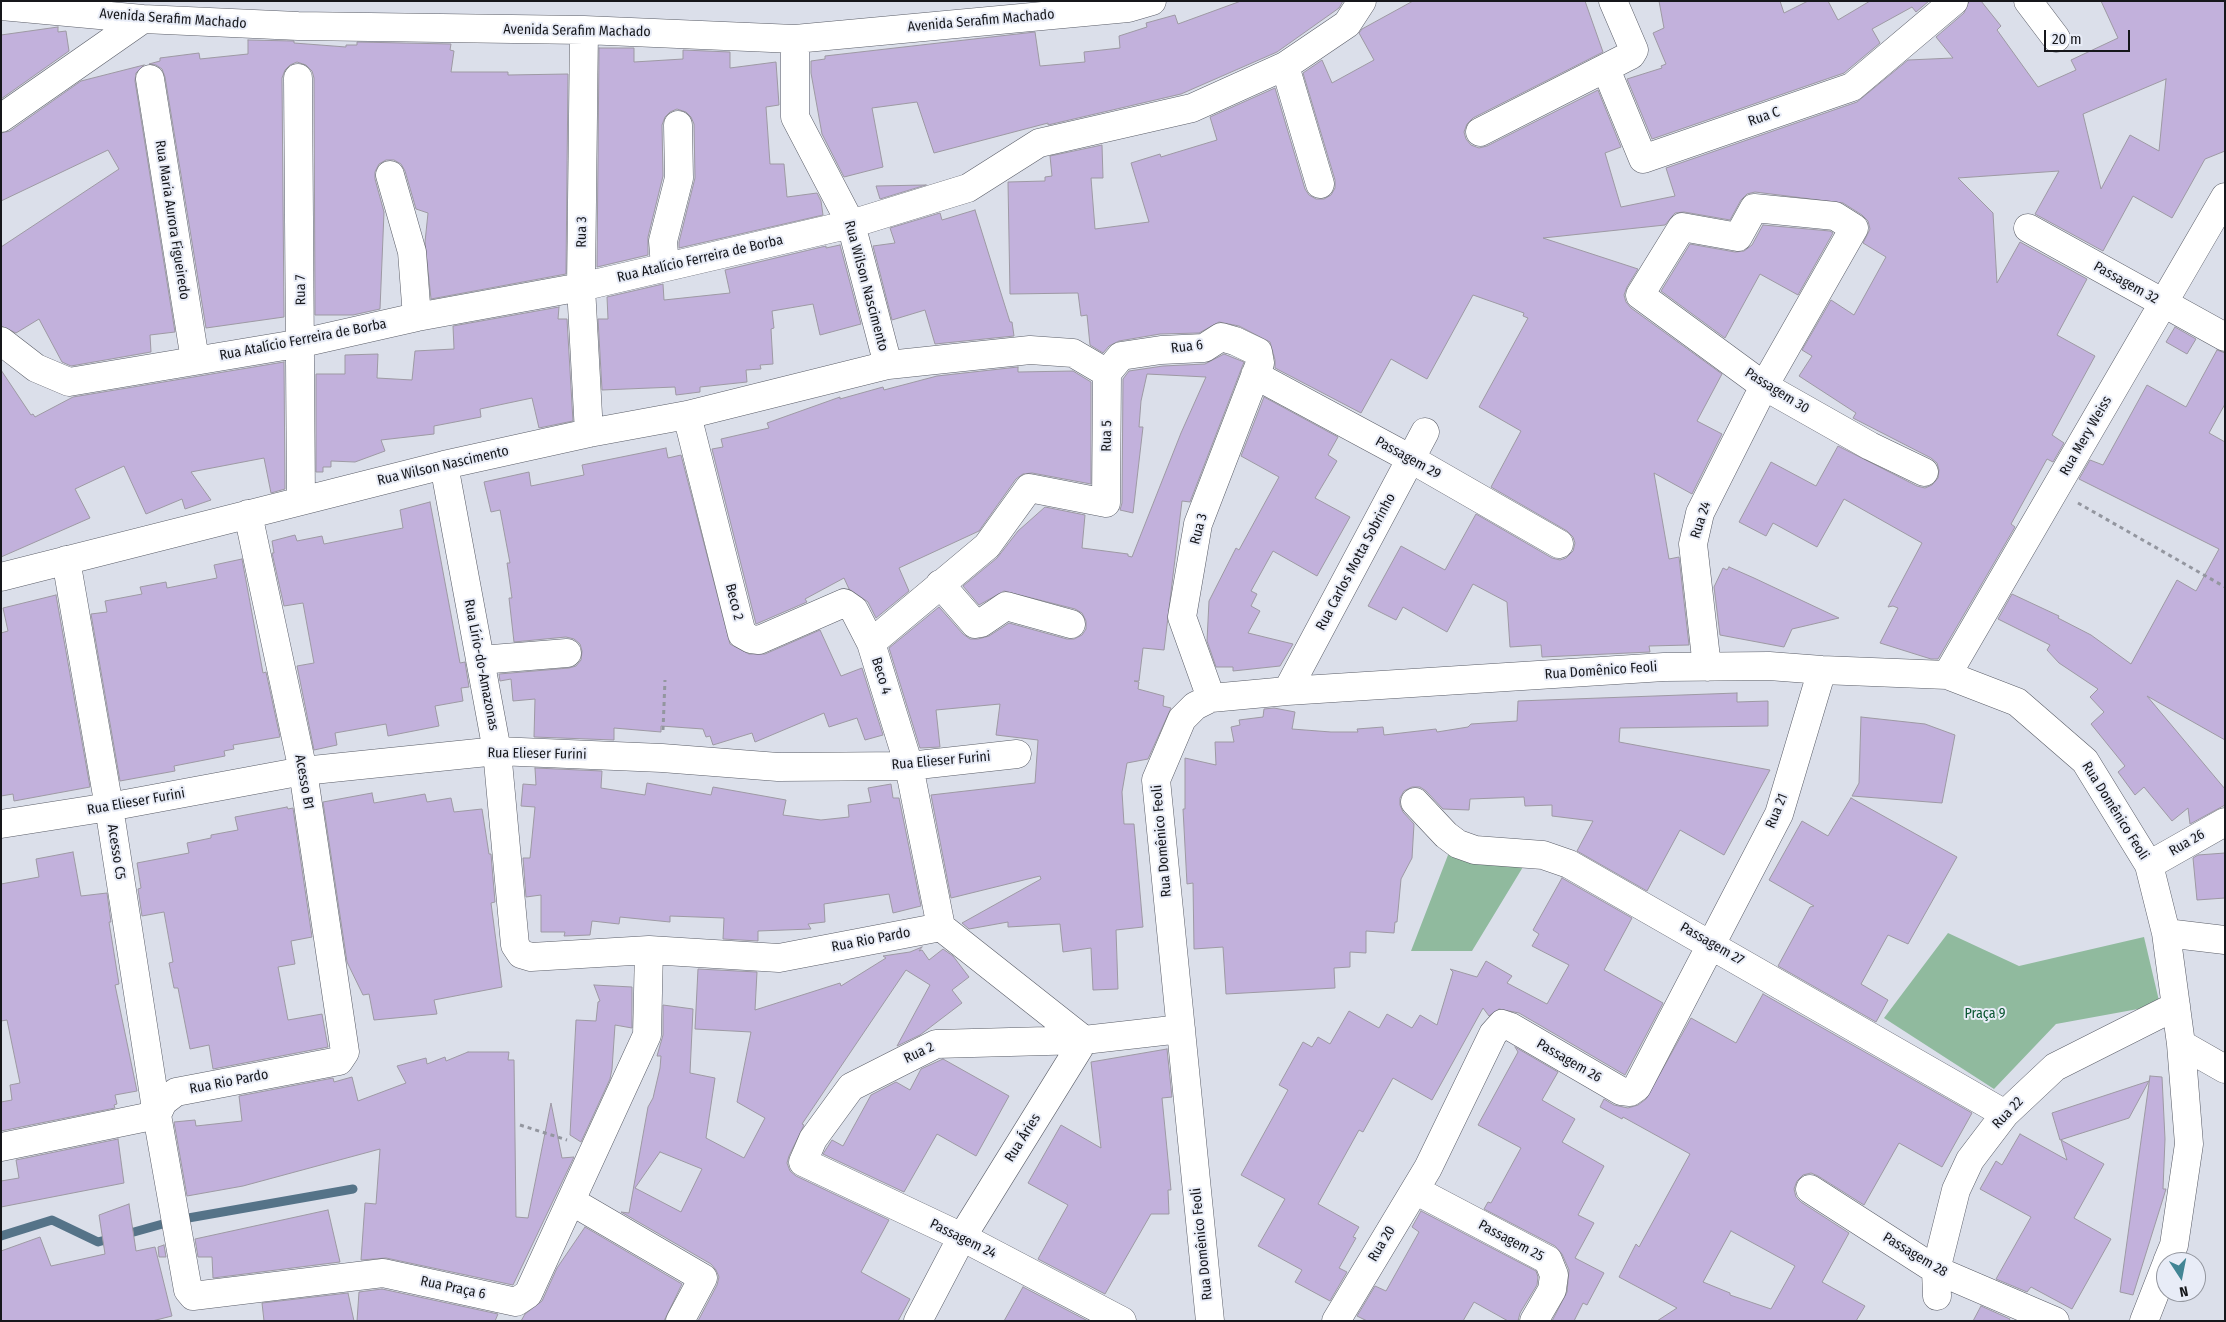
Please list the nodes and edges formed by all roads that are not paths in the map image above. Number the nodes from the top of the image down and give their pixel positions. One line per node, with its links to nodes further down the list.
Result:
1 (1152, 1): 10 (street, Avenida Serafim Machado)
2 (1362, 1): 11 (street, Rua Atalício Ferreira de Borba)
3 (1613, 1): 12 (street)
4 (1954, 1): 12 (street, Rua C)
5 (2028, 1): 9 (street)
6 (1, 6): 7 (street, Avenida Serafim Machado)
7 (143, 19): 8 (street, Avenida Serafim Machado); 15 (street)
8 (584, 30): 10 (street, Avenida Serafim Machado); 24 (street, Rua 3)
9 (2056, 38)
10 (795, 39): 21 (street, Rua Wilson Nascimento)
11 (1285, 66): 19 (street); 21 (street, Rua Atalício Ferreira de Borba)
12 (1606, 69): 17 (street)
13 (298, 78): 30 (street, Rua 7)
14 (150, 79): 31 (street, Rua Maria Aurora Figueiredo)
15 (1, 118)
16 (678, 125): 23 (street)
17 (1480, 132)
18 (390, 175): 27 (street)
19 (1320, 184)
20 (2225, 197): 26 (street, Rua Mery Weiss)
21 (851, 224): 23 (street, Rua Atalício Ferreira de Borba); 32 (street, Rua Wilson Nascimento)
22 (2028, 228): 26 (street, Passagem 32)
23 (665, 267): 24 (street, Rua Atalício Ferreira de Borba)
24 (581, 287): 27 (street, Rua Atalício Ferreira de Borba); 38 (street, Rua 3)
25 (1640, 295): 35 (street, Passagem 30); 35 (street, Rua 24)
26 (2163, 303): 28 (street, Passagem 32); 55 (street, Rua Mery Weiss)
27 (417, 317): 30 (street, Rua Atalício Ferreira de Borba)
28 (2225, 337)
29 (1, 341): 31 (street, Rua Atalício Ferreira de Borba)
30 (302, 343): 31 (street, Rua Atalício Ferreira de Borba); 43 (street, Rua 7)
31 (195, 360)
32 (888, 365): 34 (street, Rua Wilson Nascimento); 36 (street, Rua Wilson Nascimento)
33 (1258, 369): 34 (street, Rua 6); 39 (street, Passagem 29); 57 (street, Rua 3)
34 (1107, 373): 42 (street, Rua 5)
35 (1764, 386): 41 (street, Passagem 30); 53 (street, Rua 24)
36 (687, 415): 38 (street, Rua Wilson Nascimento); 50 (street, Beco 2)
37 (1424, 432): 39 (street, Rua Carlos Motta Sobrinho)
38 (589, 433): 40 (street, Rua Wilson Nascimento)
39 (1411, 459): 45 (street, Passagem 29); 56 (street, Rua Carlos Motta Sobrinho)
40 (444, 465): 43 (street, Rua Wilson Nascimento); 52 (street, Rua Lírio-do-Amazonas)
41 (1924, 472)
42 (1029, 488): 48 (street, Beco 4)
43 (301, 501): 44 (street, Rua Wilson Nascimento)
44 (248, 514): 46 (street, Rua Wilson Nascimento); 61 (street, Acesso B1)
45 (1559, 544)
46 (66, 560): 47 (street, Rua Wilson Nascimento); 63 (street, Acesso C5)
47 (1, 577)
48 (940, 584): 49 (street); 50 (street, Beco 4)
49 (1071, 624)
50 (871, 643): 60 (street, Beco 4)
51 (567, 652): 52 (street)
52 (480, 660): 58 (street, Rua Lírio-do-Amazonas)
53 (1706, 666): 54 (street, Rua Domênico Feoli); 56 (street, Rua Domênico Feoli)
54 (1822, 670): 55 (street, Rua Domênico Feoli); 70 (street, Rua 21)
55 (1947, 674): 66 (street, Rua Domênico Feoli)
56 (1287, 691): 57 (street, Rua Domênico Feoli)
57 (1212, 698): 74 (street, Rua Domênico Feoli)
58 (497, 751): 60 (street, Rua Elieser Furini); 61 (street, Rua Elieser Furini); 72 (street, Rua Lírio-do-Amazonas)
59 (1017, 754): 60 (street, Rua Elieser Furini)
60 (909, 766): 67 (street, Beco 4)
61 (303, 771): 63 (street, Rua Elieser Furini); 77 (street, Acesso B1)
62 (1415, 802): 70 (street, Passagem 27)
63 (109, 807): 65 (street, Rua Elieser Furini); 80 (street, Acesso C5)
64 (2225, 822): 66 (street, Rua 26)
65 (1, 824)
66 (2149, 865): 68 (street, Rua Domênico Feoli)
67 (941, 927): 71 (street, Rua Rio Pardo); 75 (street)
68 (2166, 933): 69 (street); 73 (street, Rua Domênico Feoli)
69 (2225, 940)
70 (1711, 944): 79 (street, Passagem 27); 83 (street, Passagem 26)
71 (650, 950): 72 (street, Rua Rio Pardo); 85 (street, Rua Praça 6)
72 (521, 954)
73 (2176, 1006): 76 (street, Rua Domênico Feoli); 79 (street, Rua 22)
74 (1181, 1029): 75 (street); 93 (street, Rua Domênico Feoli)
75 (1084, 1040): 82 (street, Rua 2); 86 (street, Rua Áries)
76 (2181, 1044): 78 (street); 87 (street, Rua Domênico Feoli)
77 (345, 1052): 80 (street, Rua Rio Pardo)
78 (2225, 1069)
79 (2005, 1114): 88 (street, Rua 22)
80 (157, 1115): 81 (street); 85 (street, Rua Praça 6)
81 (1, 1147)
82 (803, 1162): 86 (street, Passagem 24)
83 (1421, 1179): 94 (street, Rua 20); 95 (street, Passagem 25)
84 (1810, 1189): 88 (street, Passagem 28)
85 (571, 1201): 91 (street)
86 (962, 1237): 90 (street, Passagem 24); 92 (street, Rua Áries)
87 (2172, 1252)
88 (1937, 1283): 96 (street, Passagem 28)
89 (2156, 1291): 97 (street, Rua Domênico Feoli)
90 (1122, 1320)
91 (680, 1321)
92 (918, 1321)
93 (1210, 1321)
94 (1336, 1321)
95 (1534, 1321)
96 (2055, 1321)
97 (2144, 1321)

